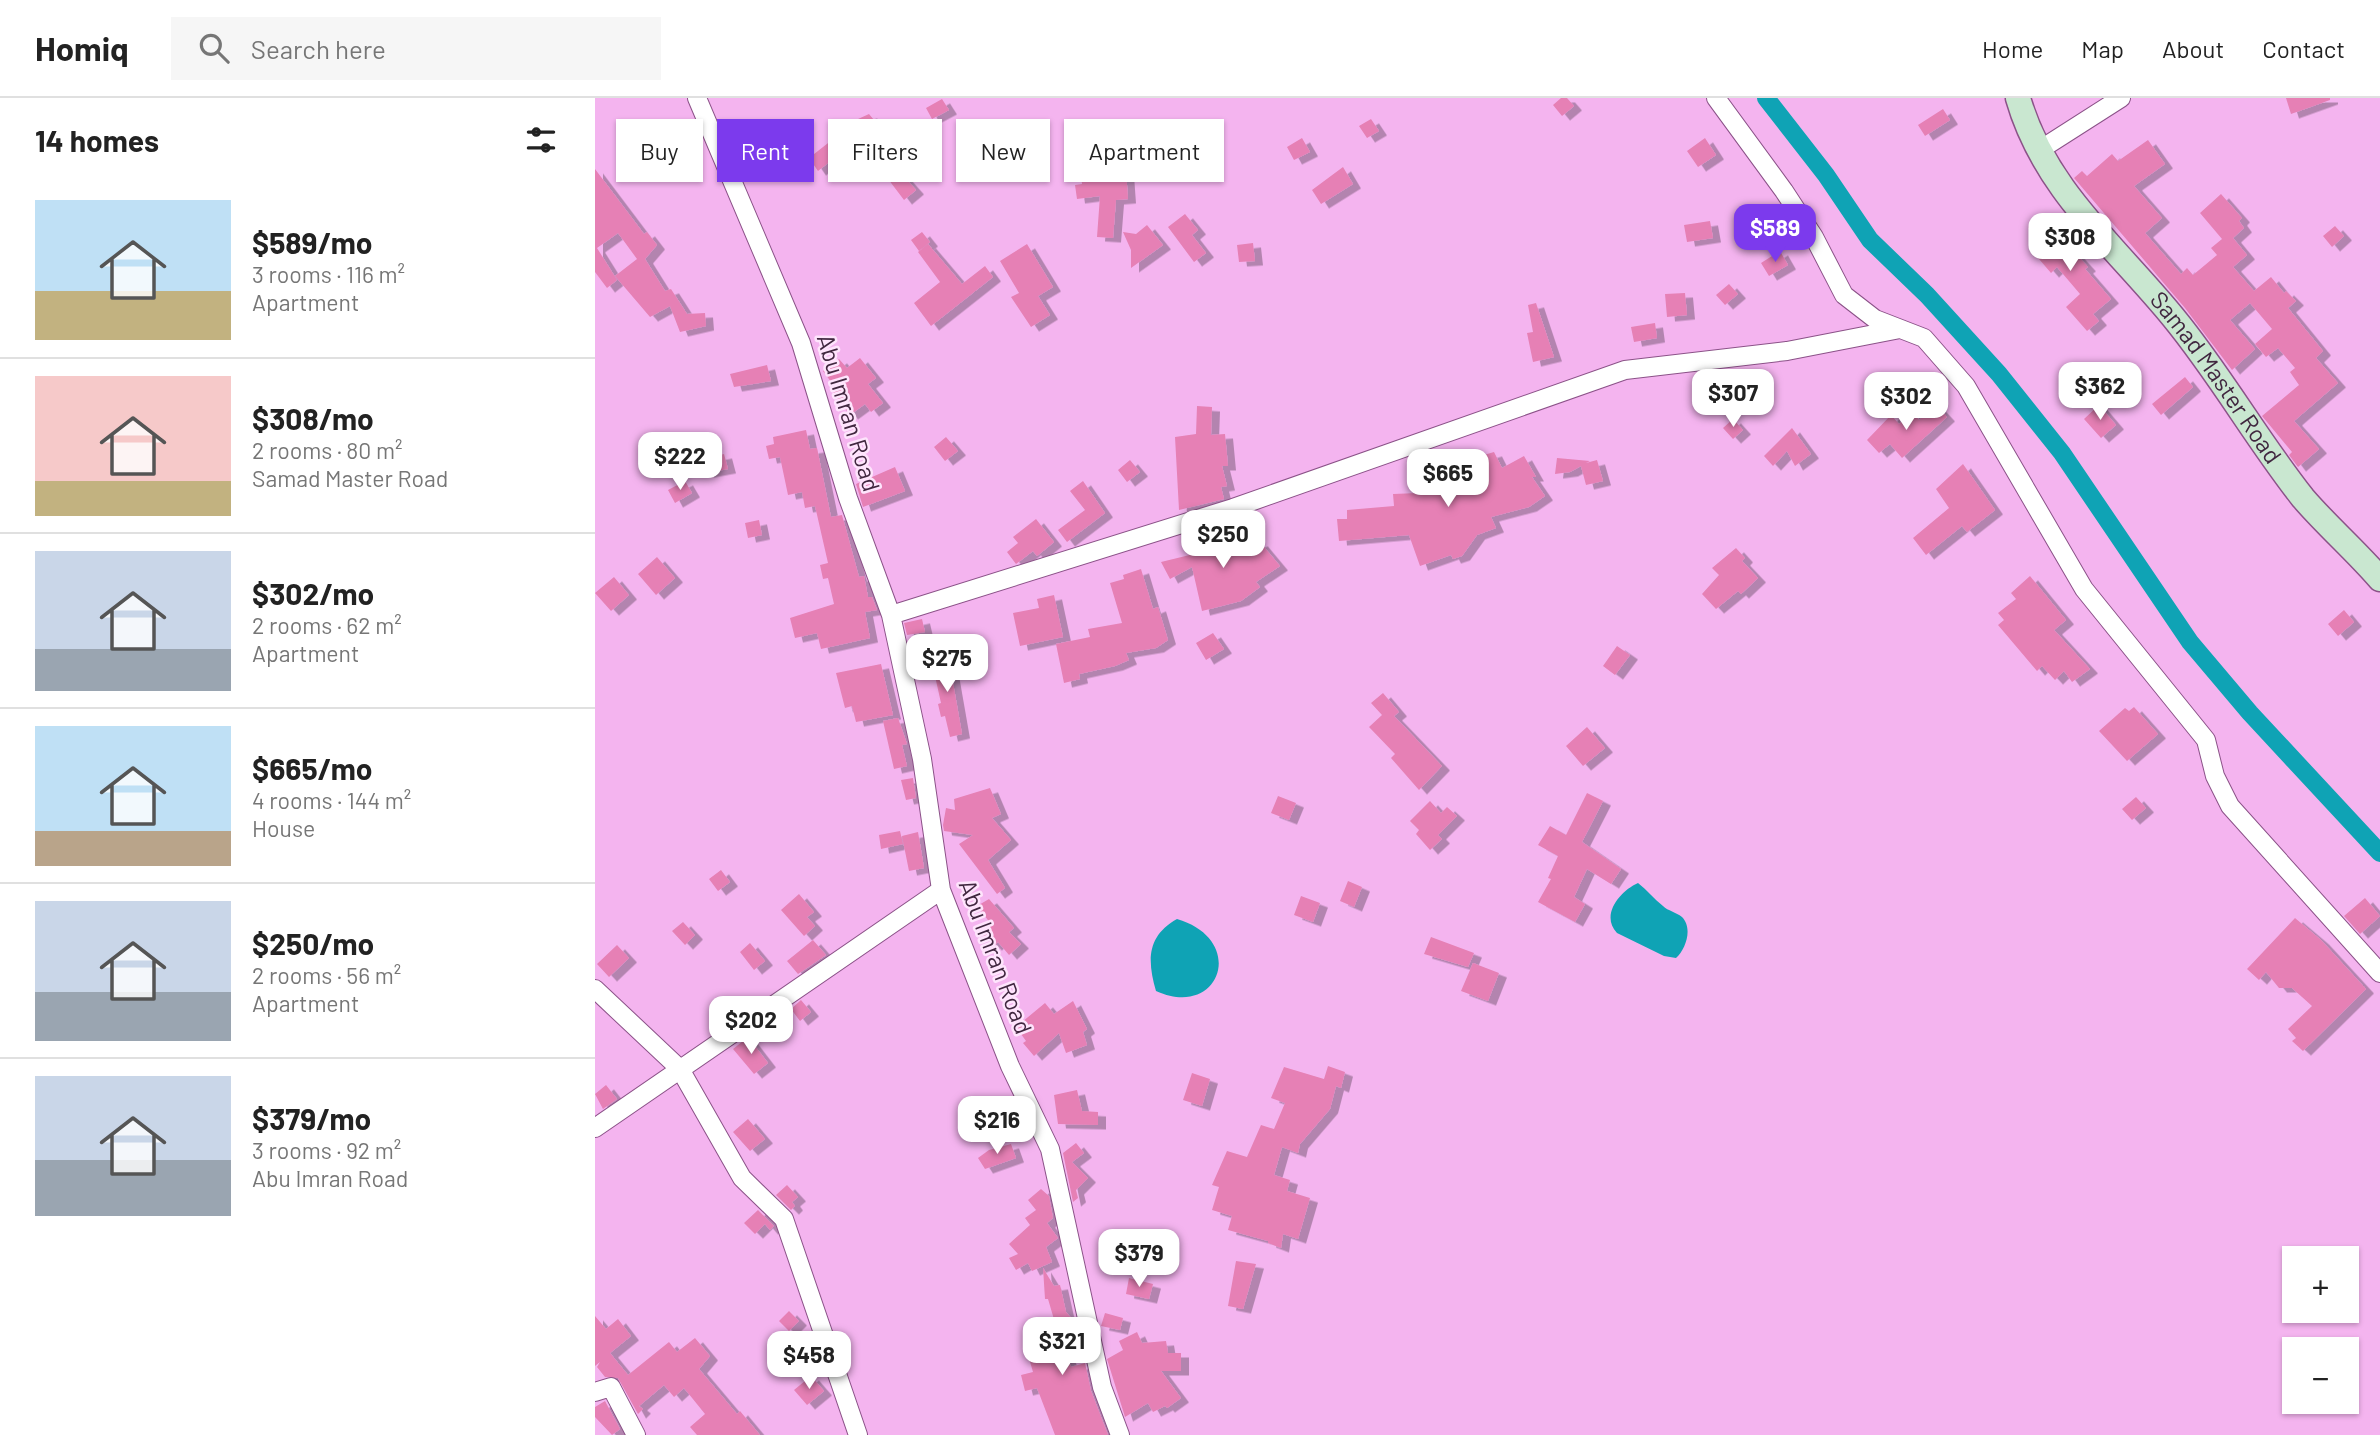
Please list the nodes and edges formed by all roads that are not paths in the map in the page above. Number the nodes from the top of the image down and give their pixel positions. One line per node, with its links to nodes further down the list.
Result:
1 (697, 98): 8 (street, Abu Imran Road)
2 (1716, 98): 6 (street)
3 (2018, 98): 5 (street, Samad Master Road)
4 (2121, 98): 5 (street)
5 (2038, 151): 7 (street, Samad Master Road)
6 (1900, 329): 8 (street); 10 (street)
7 (2380, 579)
8 (891, 615): 9 (street, Abu Imran Road)
9 (941, 890): 12 (street); 17 (street, Abu Imran Road)
10 (2380, 973)
11 (595, 989): 12 (street)
12 (680, 1069): 13 (street); 16 (street)
13 (595, 1128)
14 (595, 1392): 15 (street)
15 (636, 1435)
16 (858, 1435)
17 (1120, 1435)

